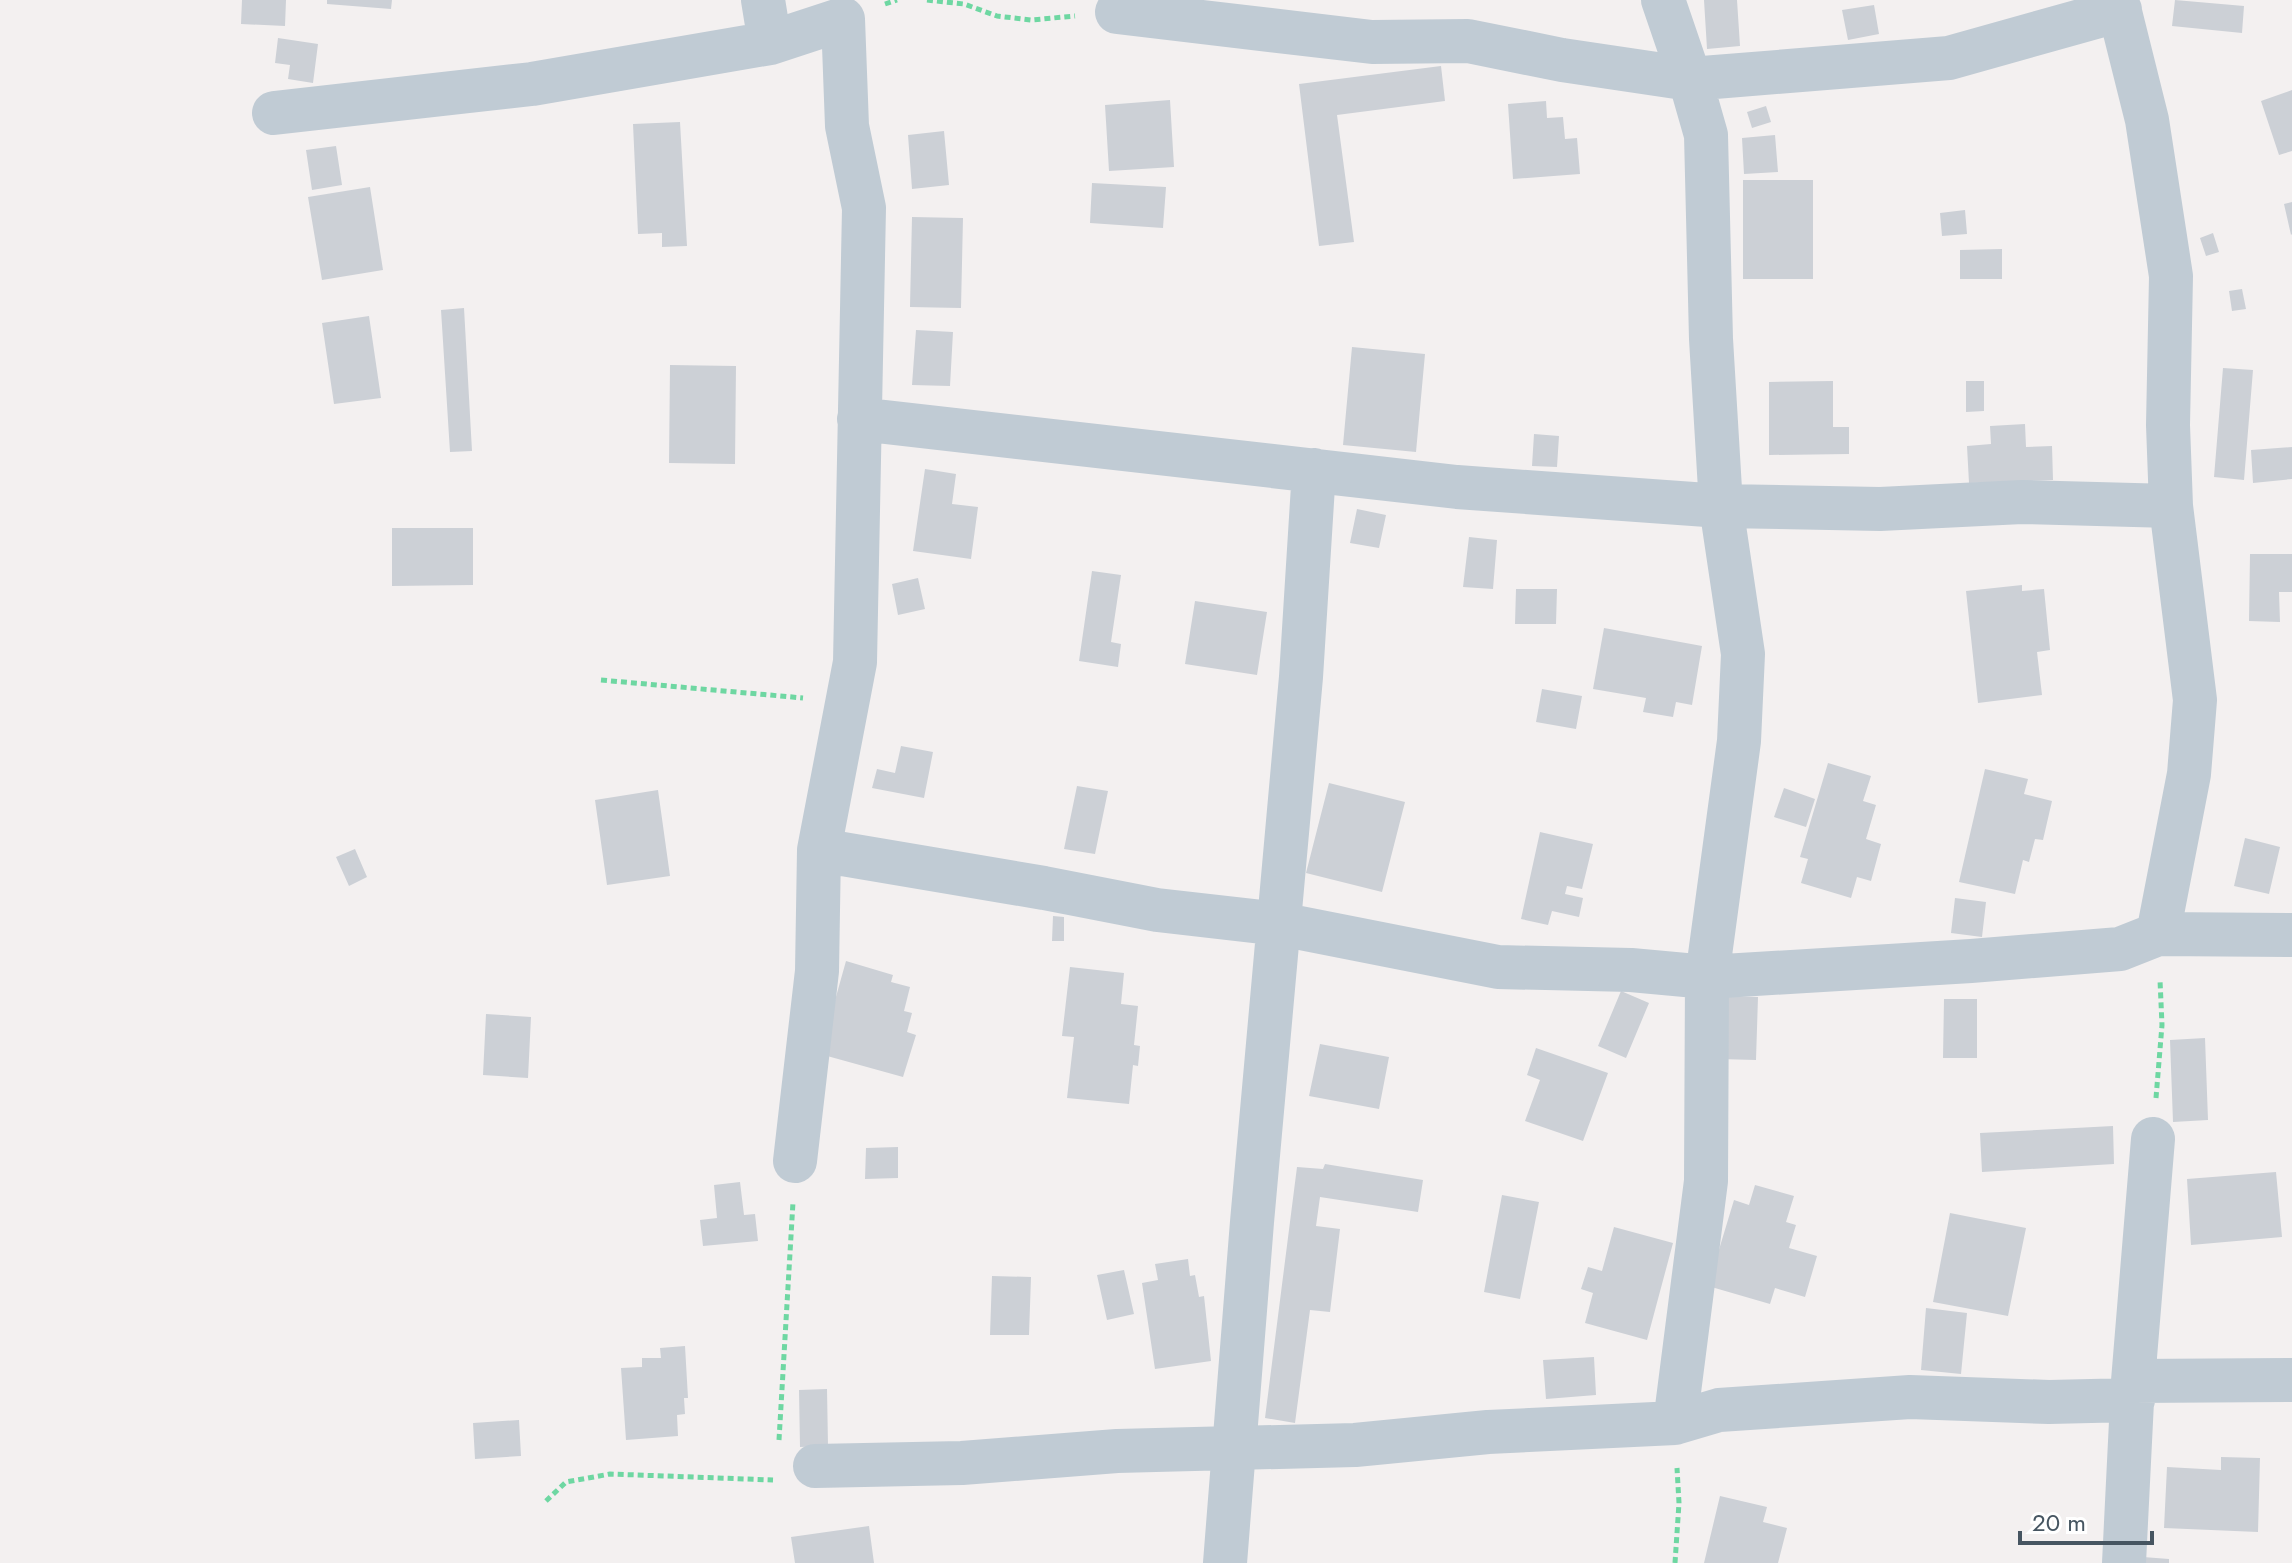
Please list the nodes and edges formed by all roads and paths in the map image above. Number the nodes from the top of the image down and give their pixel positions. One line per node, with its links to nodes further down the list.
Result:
1 (763, 0): 6 (street)
2 (927, 0): 5 (path)
3 (1663, 0): 7 (street)
4 (2119, 5): 7 (street); 12 (street)
5 (1117, 12): 7 (street)
6 (770, 43): 8 (street); 9 (street)
7 (1690, 79): 11 (street)
8 (274, 113)
9 (859, 419): 10 (street); 14 (street)
10 (1314, 470): 11 (street); 16 (street)
11 (1721, 506): 12 (street); 19 (street)
12 (2171, 506): 17 (street)
13 (601, 680): 14 (path)
14 (847, 702): 15 (street)
15 (819, 850): 16 (street); 21 (street)
16 (1280, 924): 19 (street); 25 (street)
17 (2158, 934): 18 (street); 19 (street); 20 (path)
18 (2292, 935)
19 (1707, 977): 24 (street)
20 (2153, 1139): 23 (street)
21 (795, 1161): 26 (path)
22 (2292, 1380): 23 (street)
23 (2133, 1390): 24 (street); 30 (street)
24 (1675, 1423): 25 (street); 29 (path)
25 (1236, 1449): 26 (street); 28 (street)
26 (797, 1457): 27 (path)
27 (546, 1501)
28 (1225, 1563)
29 (1675, 1563)
30 (2124, 1563)

